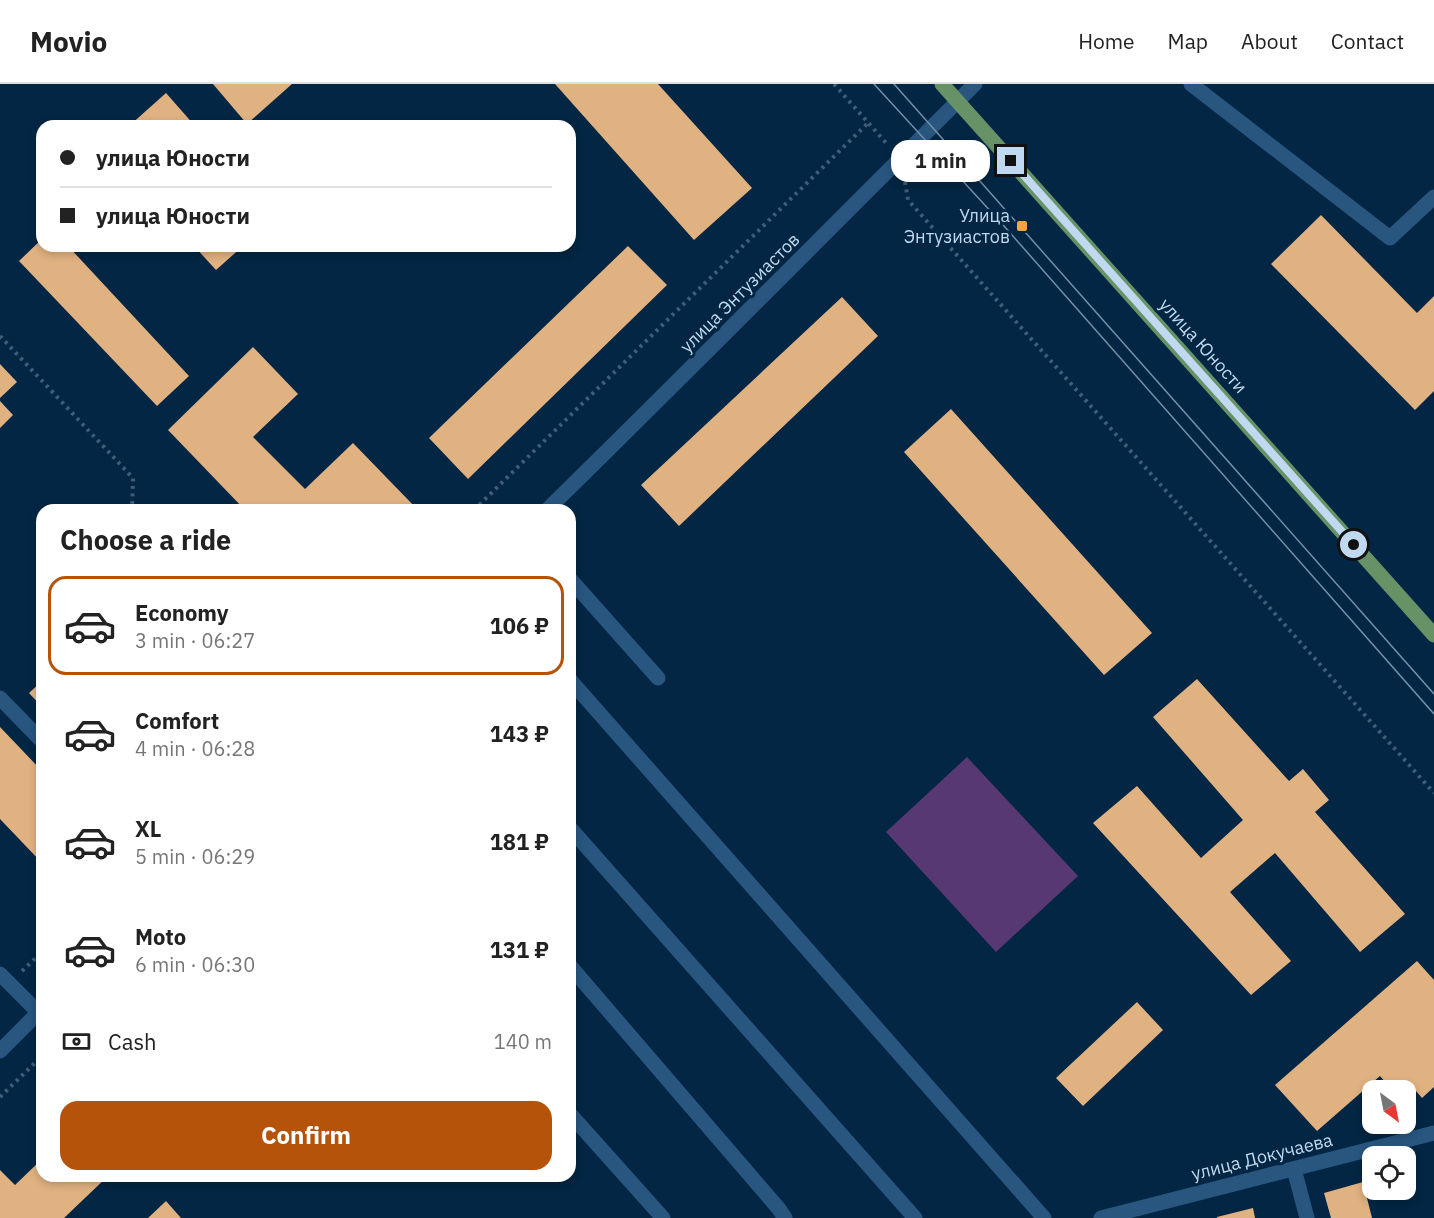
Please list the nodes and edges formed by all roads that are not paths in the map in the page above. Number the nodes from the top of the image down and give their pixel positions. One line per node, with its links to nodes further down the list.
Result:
1 (942, 84): 4 (main road, улица Юности)
2 (975, 84): 4 (street, улица Энтузиастов)
3 (1191, 84): 5 (street)
4 (958, 101): 6 (street, улица Энтузиастов); 8 (main road, улица Юности)
5 (1434, 197)
6 (553, 504)
7 (576, 586): 9 (street)
8 (1434, 635)
9 (658, 678)
10 (576, 687): 25 (street)
11 (0, 698): 12 (street)
12 (36, 735)
13 (576, 835): 24 (street)
14 (576, 973): 23 (street)
15 (0, 974): 16 (street)
16 (36, 1007)
17 (36, 1015): 18 (street)
18 (0, 1051)
19 (576, 1121): 22 (street)
20 (1434, 1133): 21 (street, улица Докучаева)
21 (1294, 1169): 26 (street, улица Докучаева); 27 (street)
22 (663, 1218)
23 (785, 1218)
24 (915, 1218)
25 (1044, 1218)
26 (1101, 1218)
27 (1307, 1218)

